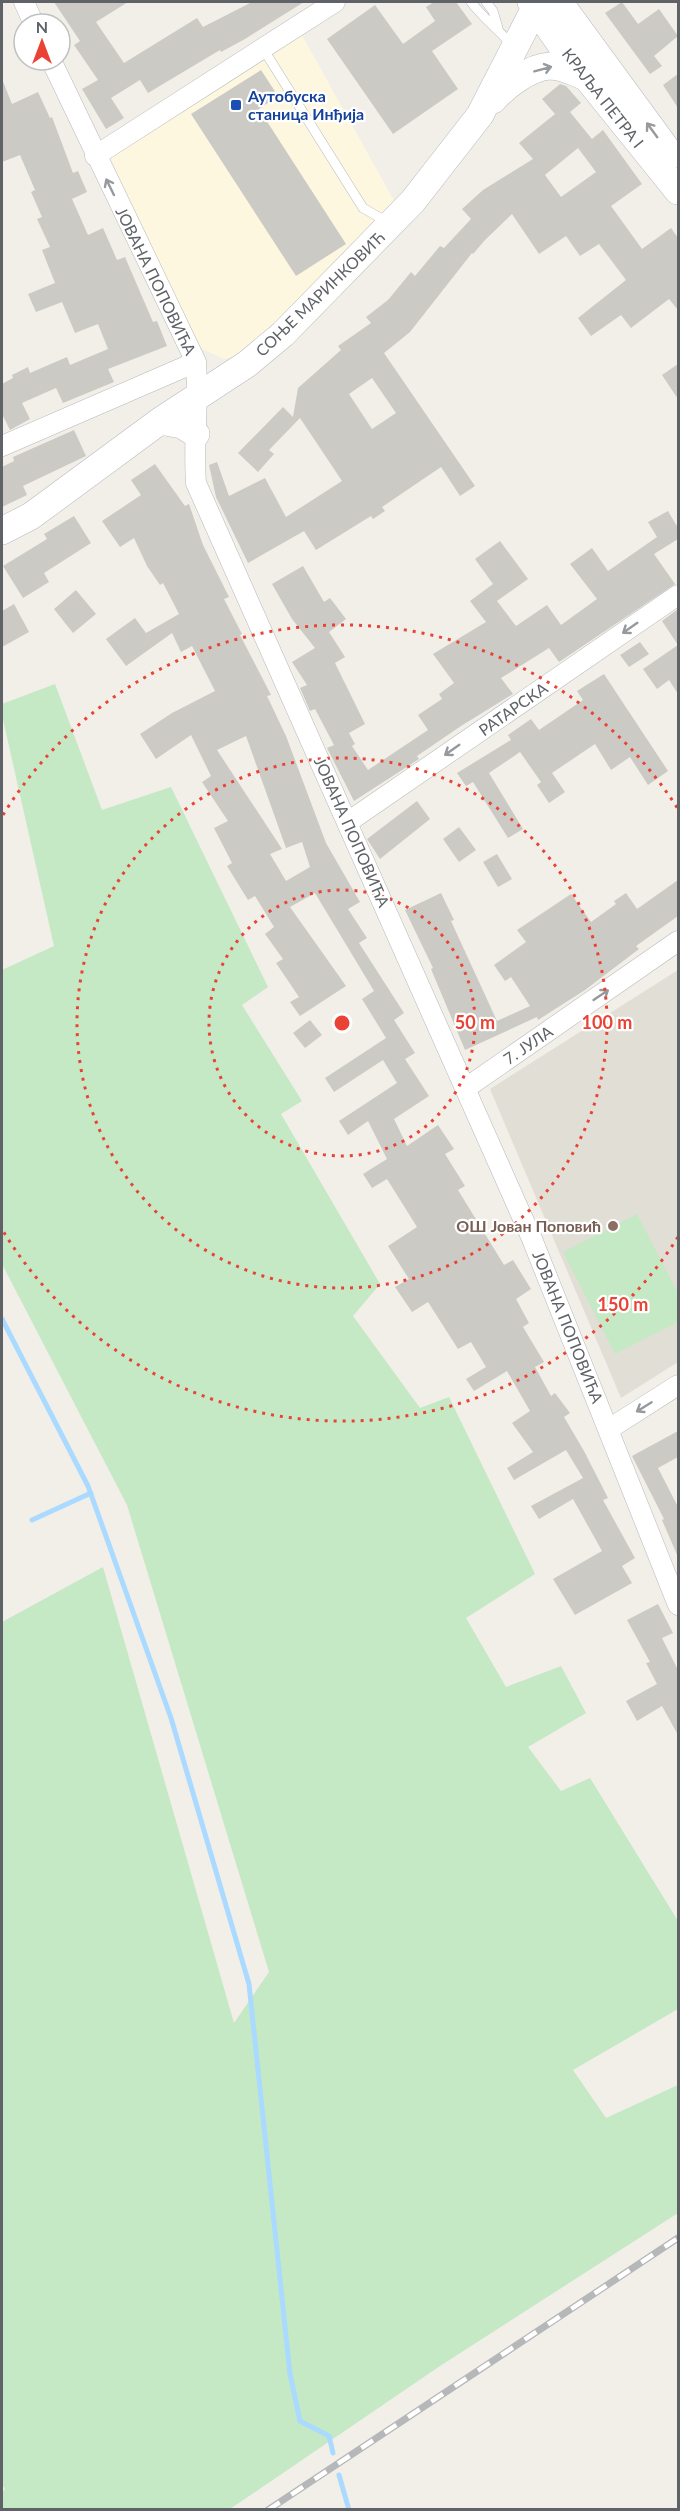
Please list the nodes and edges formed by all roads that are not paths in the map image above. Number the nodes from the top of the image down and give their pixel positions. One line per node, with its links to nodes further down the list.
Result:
1 (335, 2): 6 (street)
2 (471, 2): 5 (lane)
3 (486, 2): 5 (lane)
4 (540, 3): 5 (street, СОЊЕ МАРИНКОВИЋ); 8 (street, КРАЉА ПЕТРА I); 11 (street, КРАЉА ПЕТРА I, one-way to 4)
5 (506, 38): 9 (street, СОЊЕ МАРИНКОВИЋ)
6 (262, 47): 10 (street); 13 (lane)
7 (56, 72): 10 (street, ЈОВАНА ПОПОВИЋА)
8 (586, 77): 9 (street, one-way to 8); 12 (street, КРАЉА ПЕТРА I)
9 (480, 115): 13 (street, СОЊЕ МАРИНКОВИЋ)
10 (95, 156): 14 (street, ЈОВАНА ПОПОВИЋА, one-way to 10)
11 (678, 166)
12 (678, 191)
13 (391, 225): 15 (street, СОЊЕ МАРИНКОВИЋ)
14 (196, 362): 15 (street, ЈОВАНА ПОПОВИЋА); 18 (street)
15 (198, 393): 16 (street, СОЊЕ МАРИНКОВИЋ); 17 (street, ЈОВАНА ПОПОВИЋА)
16 (160, 421): 17 (street); 19 (street, СОЊЕ МАРИНКОВИЋ)
17 (196, 434): 21 (street, ЈОВАНА ПОПОВИЋА)
18 (2, 446)
19 (2, 531)
20 (678, 595): 21 (street, РАТАРСКА, one-way to 21)
21 (348, 822): 23 (street, ЈОВАНА ПОПОВИЋА)
22 (678, 941): 23 (street, 7. ЈУЛА, one-way to 22)
23 (466, 1088): 25 (street, ЈОВАНА ПОПОВИЋА)
24 (678, 1385): 25 (street, one-way to 25)
25 (609, 1429): 26 (street, ЈОВАНА ПОПОВИЋА)
26 (678, 1605)

